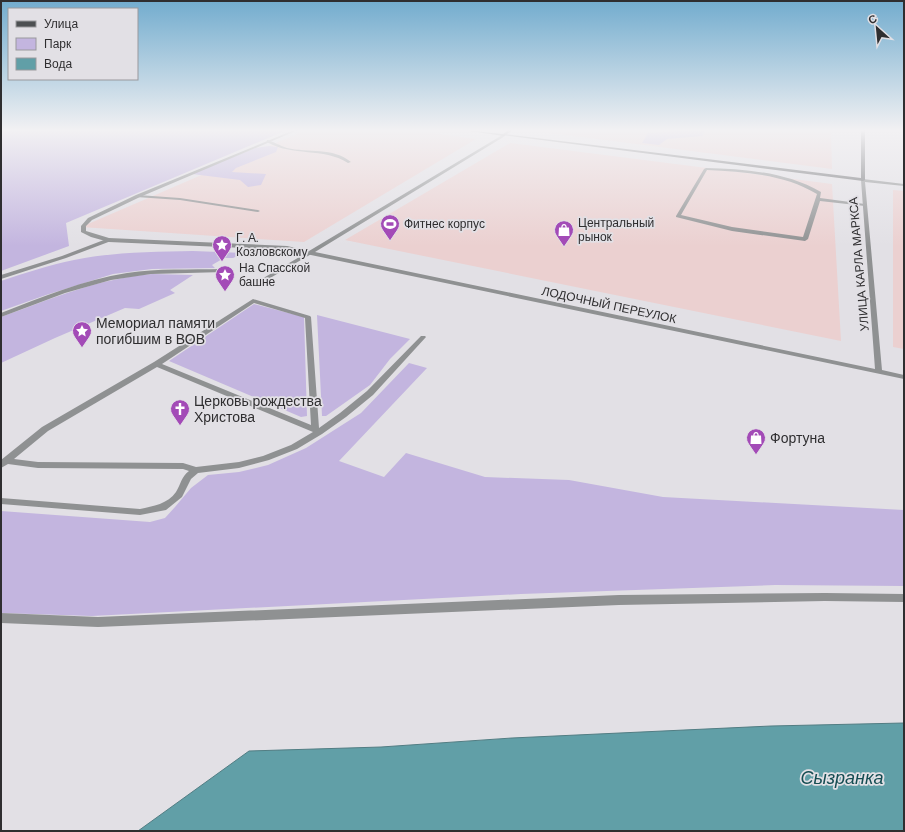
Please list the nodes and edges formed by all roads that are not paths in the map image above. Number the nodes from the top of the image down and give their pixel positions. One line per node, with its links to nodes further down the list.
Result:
1 (202, 169): 7 (street)
2 (447, 169): 12 (street)
3 (776, 169): 5 (street)
4 (863, 169): 5 (street, УЛИЦА КАРЛА МАРКСА)
5 (863, 180): 6 (street); 9 (street, УЛИЦА КАРЛА МАРКСА)
6 (904, 185)
7 (138, 196): 10 (street); 11 (street)
8 (818, 199): 8 (street); 9 (street)
9 (865, 205): 19 (street, УЛИЦА КАРЛА МАРКСА)
10 (258, 211)
11 (110, 240): 12 (street, ЛОДОЧНЫЙ ПЕРЕУЛОК); 14 (street)
12 (310, 253): 15 (street); 19 (street, ЛОДОЧНЫЙ ПЕРЕУЛОК)
13 (222, 271): 16 (street)
14 (1, 277)
15 (264, 280)
16 (1, 315)
17 (423, 337): 21 (street)
18 (156, 364): 21 (street); 21 (street); 22 (street)
19 (879, 372): 20 (street, ЛОДОЧНЫЙ ПЕРЕУЛОК)
20 (904, 377)
21 (317, 431): 23 (street)
22 (3, 463): 23 (street)
23 (196, 470): 24 (street)
24 (1, 501)
25 (904, 598): 26 (street)
26 (1, 618)

